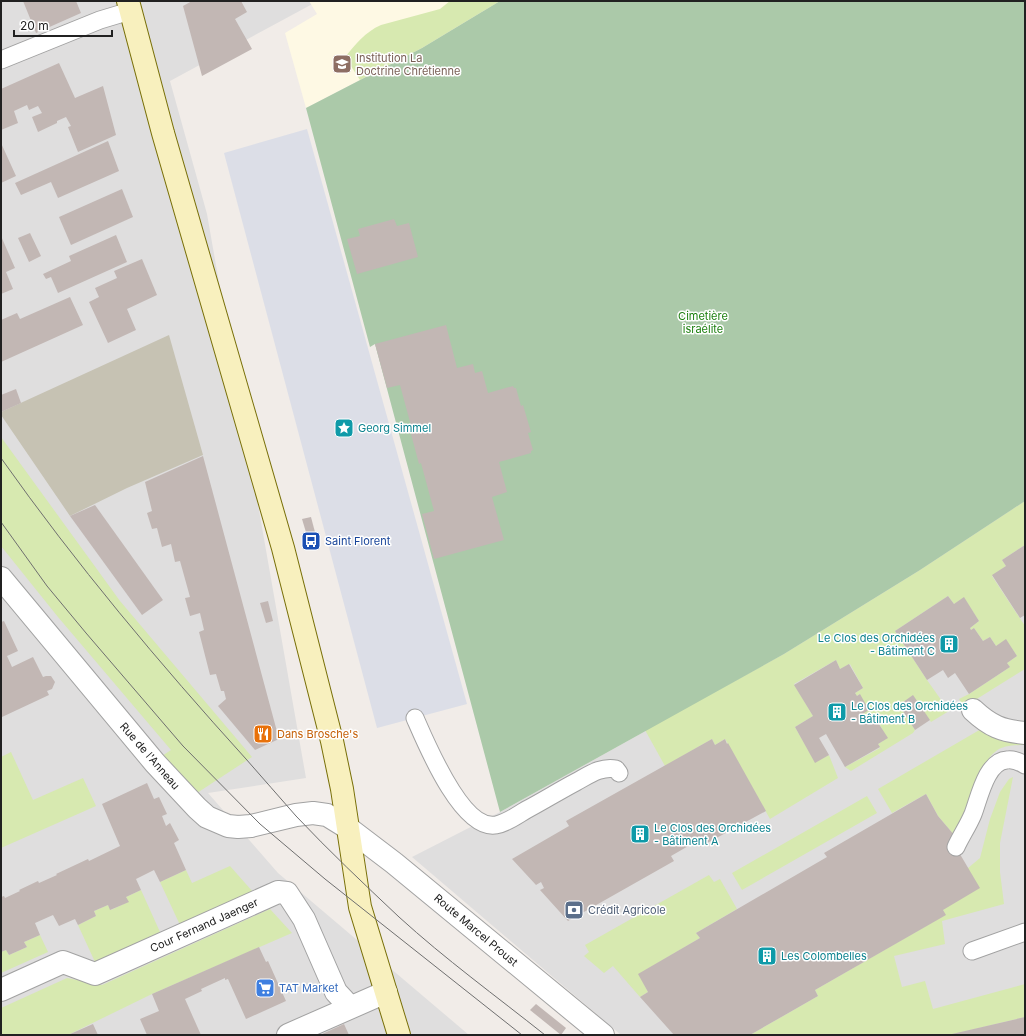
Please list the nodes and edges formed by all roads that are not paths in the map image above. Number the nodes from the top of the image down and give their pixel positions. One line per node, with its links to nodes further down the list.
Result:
1 (129, 6): 2 (lane); 9 (main road)
2 (1, 60)
3 (1, 578): 9 (street, Rue de l'Anneau)
4 (973, 710): 6 (street)
5 (415, 718): 8 (lane)
6 (1025, 733)
7 (1025, 765): 10 (lane)
8 (619, 773)
9 (348, 828): 14 (main road); 18 (street, Route Marcel Proust)
10 (956, 847)
11 (1025, 932): 12 (lane)
12 (972, 951)
13 (1, 990): 15 (street, Cour Fernand Jaenger)
14 (386, 992): 15 (street); 17 (main road)
15 (350, 1007): 16 (street)
16 (288, 1035)
17 (399, 1035)
18 (603, 1035)

